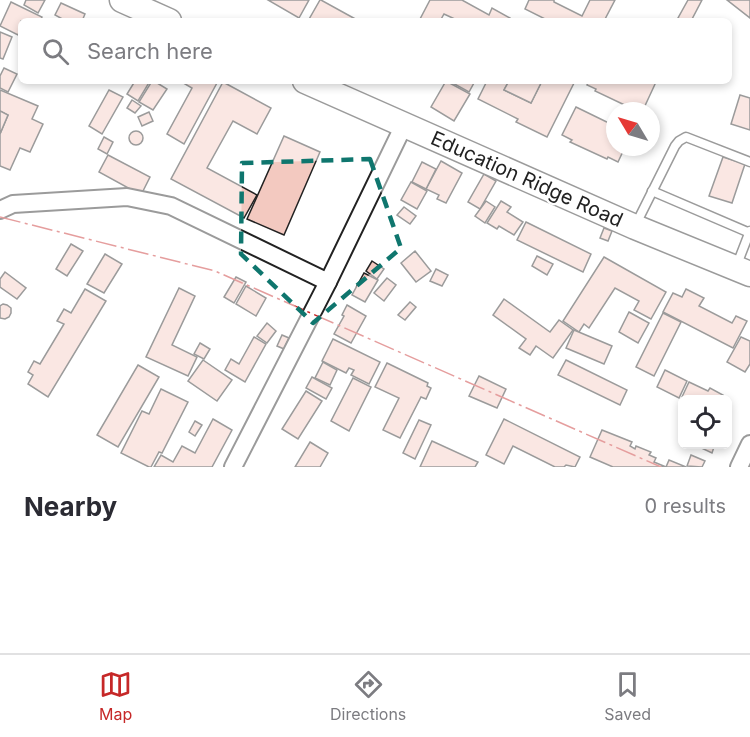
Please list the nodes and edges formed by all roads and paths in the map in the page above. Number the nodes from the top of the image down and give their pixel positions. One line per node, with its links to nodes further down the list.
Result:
1 (122, 0): 2 (main road)
2 (162, 18)
3 (312, 84): 4 (main road, Education Ridge Road)
4 (404, 125): 8 (main road, Education Ridge Road); 11 (street)
5 (750, 162): 6 (lane)
6 (652, 191): 8 (lane); 9 (lane)
7 (0, 210): 11 (street)
8 (634, 227): 10 (main road, Education Ridge Road)
9 (750, 233): 10 (lane)
10 (743, 271)
11 (328, 282): 13 (street)
12 (750, 444): 14 (street)
13 (233, 467)
14 (739, 467)

